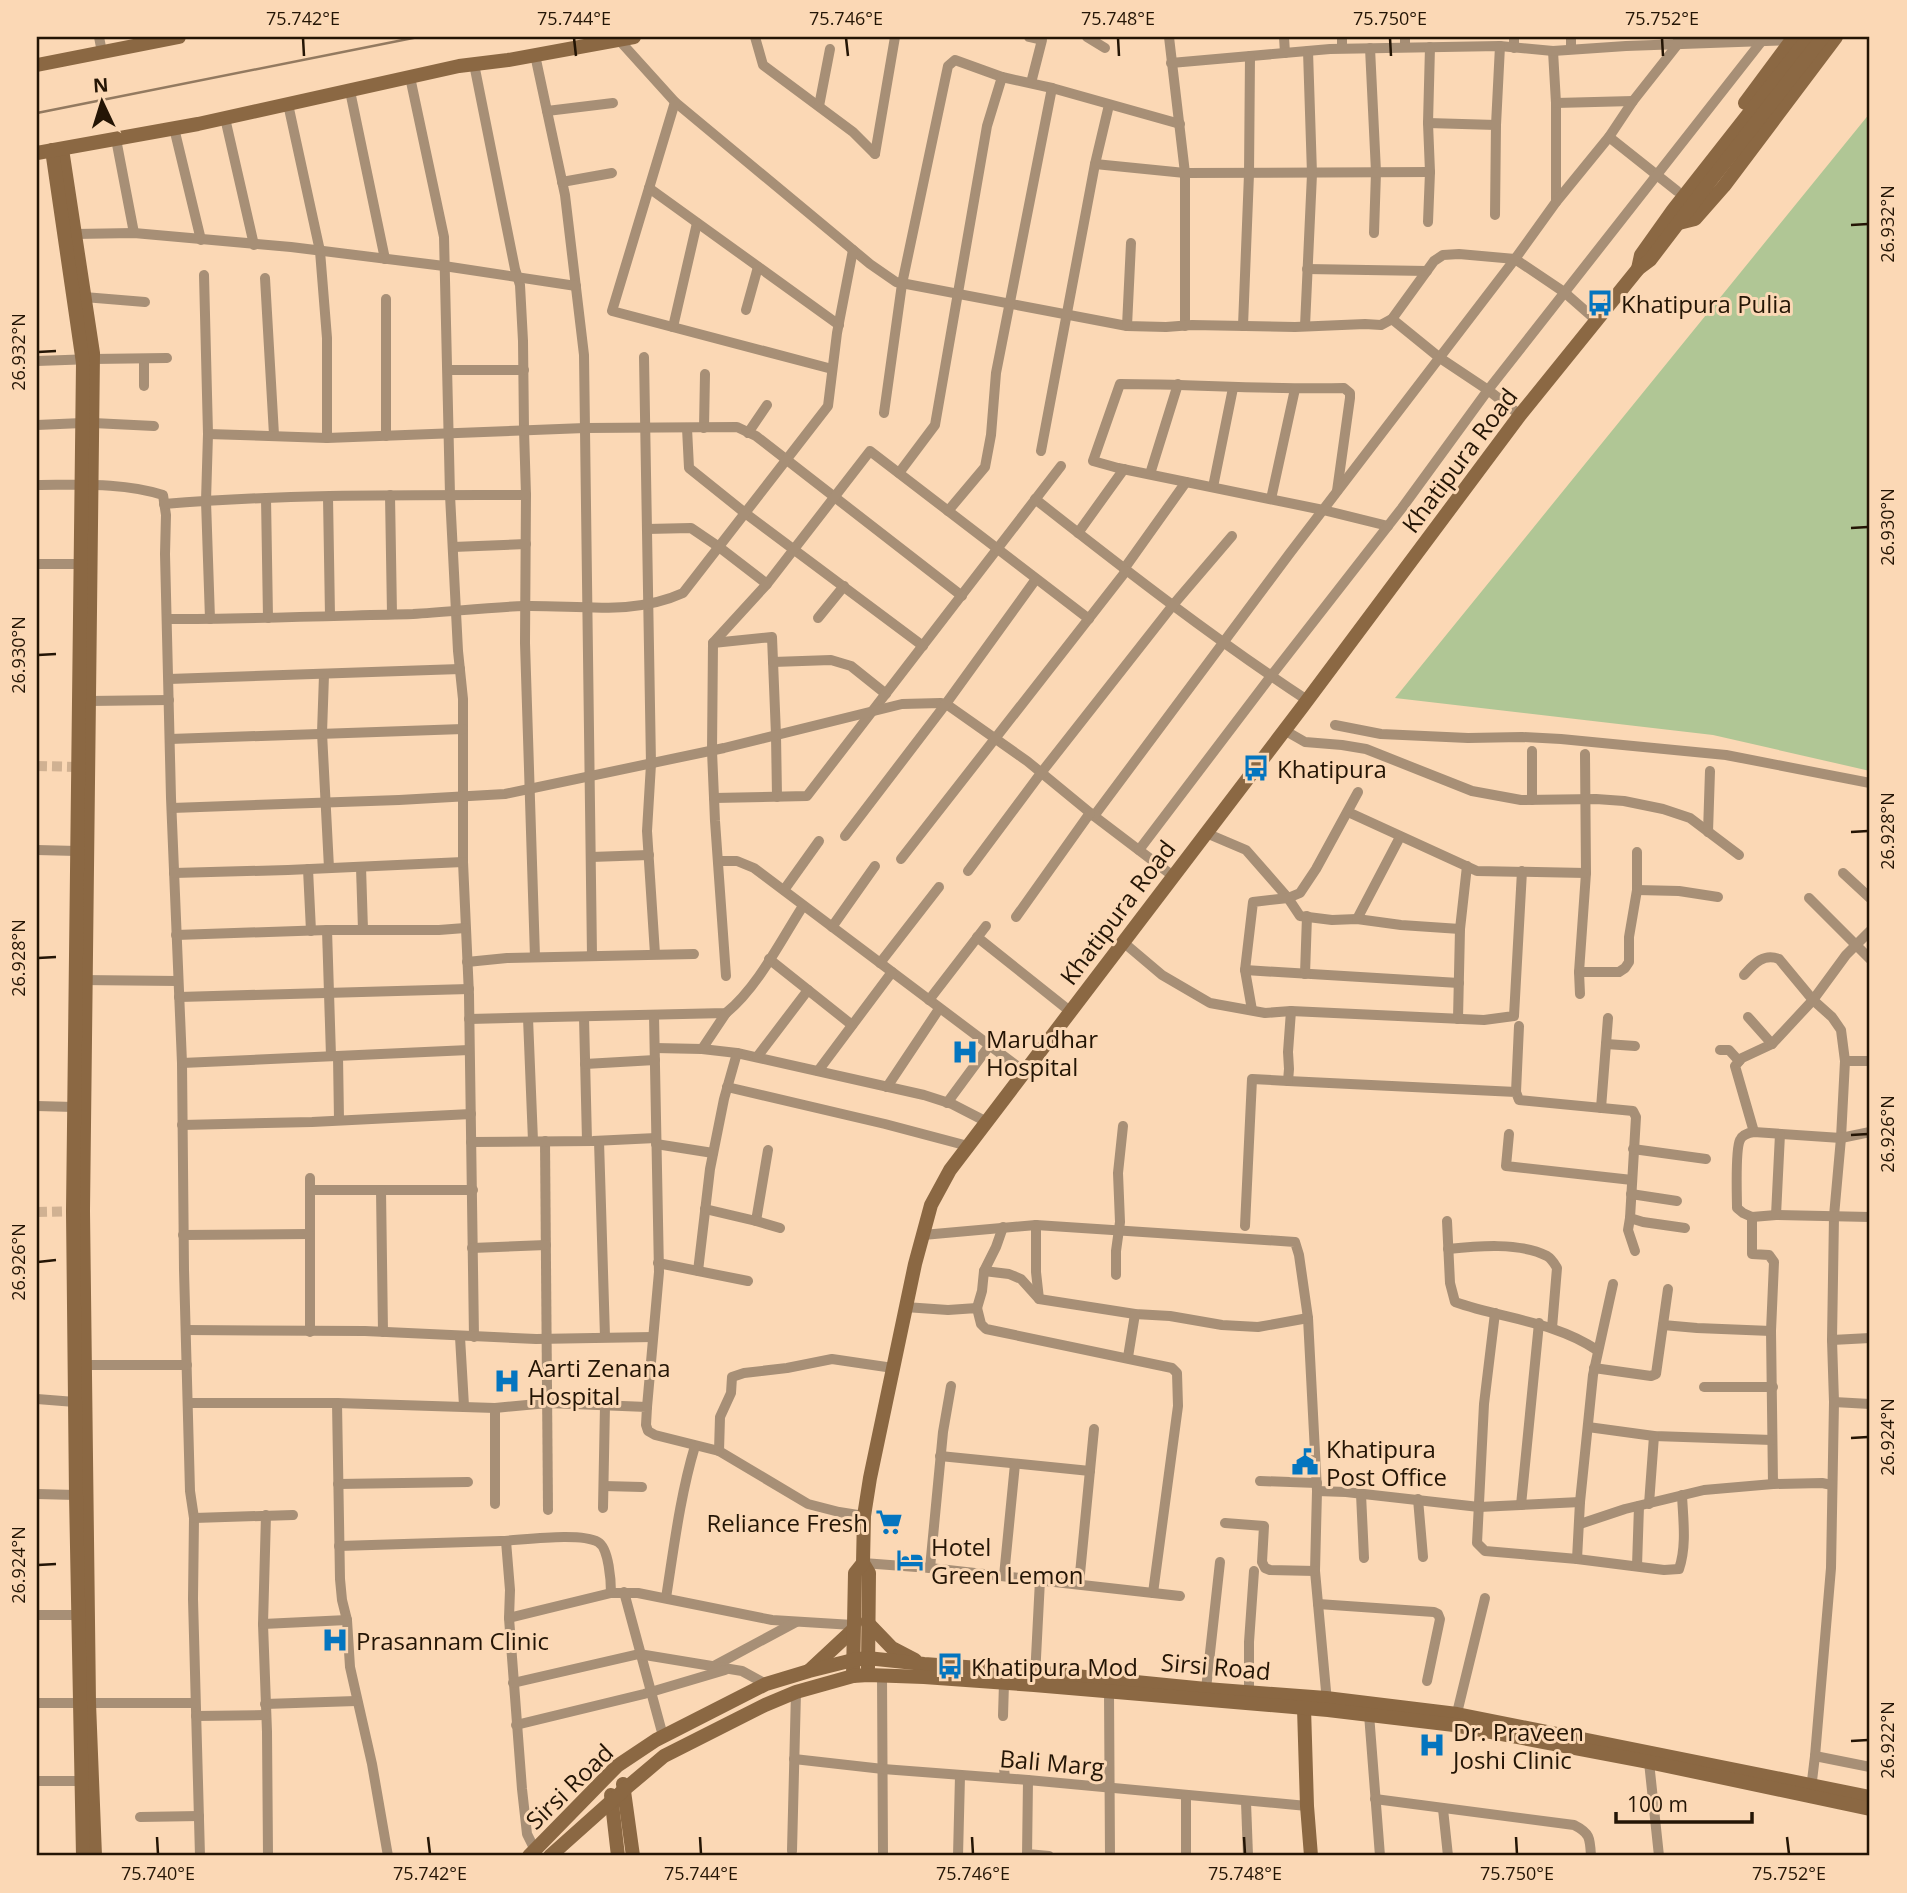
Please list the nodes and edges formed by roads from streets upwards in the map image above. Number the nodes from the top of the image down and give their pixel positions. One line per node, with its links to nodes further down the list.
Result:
1 (99, 37): 31 (street)
2 (179, 37): 31 (street)
3 (755, 37): 49 (street)
4 (895, 37): 49 (street)
5 (1029, 37): 40 (street)
6 (1087, 37): 24 (street)
7 (1169, 37): 35 (street)
8 (1284, 37): 32 (street)
9 (1342, 37): 25 (street)
10 (1571, 37): 28 (street)
11 (1809, 37): 72 (street)
12 (1823, 37): 72 (street)
13 (1836, 37): 72 (street)
14 (626, 38): 33 (street); 44 (street)
15 (1792, 38): 16 (street); 70 (street)
16 (1763, 39): 17 (street); 67 (street)
17 (1678, 40): 18 (street); 43 (street)
18 (1626, 41): 28 (street)
19 (1405, 42): 22 (street); 26 (street)
20 (1459, 42): 22 (street); 23 (street)
21 (1514, 42): 23 (street); 30 (street)
22 (1430, 47): 52 (street)
23 (1500, 47): 54 (street)
24 (1105, 48)
25 (1342, 48): 26 (street); 29 (street)
26 (1370, 48): 61 (street)
27 (830, 49): 49 (street)
28 (1571, 49): 30 (street)
29 (1308, 51): 32 (street); 66 (street)
30 (1553, 51): 46 (street)
31 (102, 52): 37 (street)
32 (1285, 53): 34 (street)
33 (535, 55): 36 (street); 50 (street)
34 (1250, 56): 35 (street); 65 (street)
35 (1171, 63): 53 (street)
36 (474, 64): 38 (street); 94 (street)
37 (37, 65)
38 (410, 77): 42 (street); 87 (street)
39 (1002, 77): 40 (street); 95 (street); 98 (street)
40 (1031, 83): 41 (street)
41 (1052, 88): 48 (street); 102 (street)
42 (350, 91): 47 (street); 85 (street)
43 (1633, 101): 46 (street); 56 (street)
44 (675, 102): 69 (street); 83 (street)
45 (613, 103): 50 (street)
46 (1556, 103): 71 (street)
47 (288, 104): 51 (street); 84 (street)
48 (1109, 105): 53 (street); 60 (street)
49 (819, 106)
50 (547, 111): 68 (street)
51 (225, 118): 55 (street); 82 (street)
52 (1428, 123): 54 (street); 62 (street)
53 (1180, 124): 64 (street)
54 (1496, 125): 73 (street)
55 (174, 128): 57 (street); 80 (street)
56 (1609, 137): 67 (street); 71 (street)
57 (116, 139): 58 (street); 78 (street)
58 (57, 149): 59 (street); 77 (street); 116 (street)
59 (37, 153)
60 (1095, 164): 64 (street); 104 (street)
61 (1376, 172): 62 (street); 66 (street); 79 (street)
62 (1430, 172): 74 (street)
63 (612, 173): 68 (street)
64 (1185, 173): 65 (street); 109 (street)
65 (1249, 174): 66 (street); 110 (street)
66 (1312, 174): 89 (street)
67 (1655, 175): 70 (street); 97 (street)
68 (562, 183): 96 (street)
69 (649, 188): 75 (street); 111 (street)
70 (1677, 191): 76 (street)
71 (1556, 202): 86 (street)
72 (1680, 214): 76 (street); 90 (street, Khatipura Road)
73 (1495, 215)
74 (1428, 222)
75 (697, 223): 88 (street); 111 (street)
76 (1662, 226): 90 (street, Khatipura Road)
77 (75, 233): 78 (street); 99 (street)
78 (134, 233): 80 (street)
79 (1374, 233)
80 (201, 240): 82 (street)
81 (1131, 243): 108 (street)
82 (254, 245): 84 (street)
83 (853, 250): 95 (street); 107 (street)
84 (320, 251): 85 (street); 144 (street)
85 (385, 259): 87 (street)
86 (1515, 259): 91 (street); 97 (street); 115 (street)
87 (443, 266): 94 (street); 120 (street)
88 (758, 267): 103 (street); 107 (street)
89 (1307, 269): 91 (street); 112 (street)
90 (1638, 269): 106 (street, Khatipura Road)
91 (1427, 271): 105 (street)
92 (204, 275): 140 (street)
93 (265, 278): 142 (street)
94 (518, 279): 96 (street); 121 (street)
95 (902, 284): 98 (street); 129 (street)
96 (576, 286): 134 (street)
97 (1564, 292): 106 (street); 127 (street)
98 (958, 295): 102 (street); 149 (street)
99 (84, 298): 101 (street); 116 (street)
100 (386, 299): 143 (street)
101 (145, 302)
102 (1010, 304): 104 (street); 167 (street)
103 (746, 310)
104 (1066, 314): 108 (street); 145 (street)
105 (1392, 319): 112 (street); 115 (street)
106 (1597, 321): 130 (street, Khatipura Road)
107 (839, 325): 119 (street)
108 (1127, 326): 109 (street)
109 (1185, 326): 110 (street)
110 (1243, 326): 112 (street)
111 (673, 327): 119 (street)
112 (1305, 327)
113 (644, 357): 135 (street)
114 (167, 358): 117 (street)
115 (1440, 358): 127 (street); 155 (street)
116 (88, 359): 117 (street); 118 (street); 131 (street)
117 (144, 359): 124 (street)
118 (37, 361)
119 (832, 369): 146 (street)
120 (448, 370): 121 (street); 141 (street)
121 (524, 370): 138 (street)
122 (705, 374): 137 (street)
123 (1178, 384): 125 (street); 148 (street); 150 (street)
124 (144, 386)
125 (1233, 388): 126 (street); 154 (street)
126 (1295, 389): 155 (street); 163 (street)
127 (1488, 390): 130 (street); 169 (street)
128 (767, 405): 139 (street)
129 (884, 413)
130 (1520, 415): 207 (street, Khatipura Road)
131 (88, 423): 132 (street); 133 (street); 153 (street)
132 (37, 425)
133 (154, 426)
134 (585, 428): 135 (street); 138 (street); 188 (street)
135 (645, 428): 136 (street); 170 (street)
136 (687, 428): 137 (street); 168 (street)
137 (704, 428): 139 (street)
138 (524, 430): 141 (street); 158 (street)
139 (748, 432): 146 (street)
140 (208, 433): 142 (street); 164 (street)
141 (450, 433): 143 (street); 157 (street)
142 (274, 435): 144 (street)
143 (386, 436): 144 (street)
144 (327, 438)
145 (1041, 452)
146 (785, 459): 160 (street); 168 (street)
147 (1061, 466): 162 (street)
148 (1124, 469): 150 (street); 171 (street)
149 (899, 473): 160 (street); 167 (street)
150 (1150, 474): 151 (street)
151 (1186, 482): 154 (street); 180 (street)
152 (37, 485): 153 (street)
153 (87, 485): 165 (street); 179 (street); 208 (street)
154 (1213, 487): 163 (street)
155 (1337, 492): 166 (street)
156 (390, 495): 157 (street); 159 (street); 190 (street)
157 (450, 495): 158 (street); 174 (street)
158 (526, 495): 173 (street)
159 (328, 497): 161 (street); 191 (street)
160 (834, 497): 177 (street); 184 (street)
161 (266, 499): 164 (street); 192 (street)
162 (1035, 499): 171 (street); 176 (street)
163 (1271, 499): 166 (street)
164 (206, 501): 165 (street); 195 (street)
165 (164, 504): 194 (street)
166 (1323, 510): 169 (street); 198 (street)
167 (948, 511): 176 (street)
168 (745, 513): 175 (street); 177 (street)
169 (1388, 526): 203 (street)
170 (647, 528): 175 (street); 185 (street)
171 (1078, 533): 180 (street)
172 (1232, 536): 186 (street)
173 (526, 544): 174 (street); 187 (street)
174 (453, 547): 189 (street)
175 (719, 547): 182 (street); 185 (street)
176 (997, 549): 181 (street); 184 (street)
177 (795, 550): 182 (street); 183 (street)
178 (37, 564): 179 (street)
179 (81, 564): 244 (street)
180 (1125, 570): 186 (street); 196 (street)
181 (1036, 579): 196 (street); 209 (street)
182 (767, 584): 197 (street)
183 (844, 586): 193 (street); 199 (street)
184 (962, 596): 199 (street)
185 (648, 605): 188 (street); 221 (street)
186 (1172, 605): 198 (street); 223 (street)
187 (525, 606): 188 (street); 189 (street); 226 (street)
188 (588, 609): 224 (street)
189 (456, 611): 190 (street); 201 (street)
190 (392, 614): 191 (street)
191 (330, 616): 192 (street)
192 (268, 618): 195 (street)
193 (818, 618)
194 (167, 619): 195 (street); 204 (street)
195 (210, 619)
196 (1089, 619): 217 (street)
197 (713, 643): 200 (street); 218 (street)
198 (1223, 643): 203 (street); 236 (street)
199 (923, 646): 205 (street)
200 (773, 662): 205 (street); 215 (street)
201 (460, 669): 202 (street); 212 (street)
202 (324, 675): 204 (street); 214 (street)
203 (1271, 676): 207 (street); 243 (street)
204 (169, 680): 206 (street)
205 (886, 694): 210 (street)
206 (169, 700): 208 (street); 216 (street)
207 (1307, 700): 213 (street, Khatipura Road)
208 (89, 701): 300 (street)
209 (945, 705): 210 (street); 217 (street); 239 (street)
210 (874, 711): 215 (street); 229 (street)
211 (1335, 725): 225 (street)
212 (463, 729): 214 (street); 228 (street)
213 (1284, 730): 231 (street); 238 (street, Khatipura Road)
214 (323, 733): 216 (street); 233 (street)
215 (776, 735): 218 (street); 229 (street)
216 (170, 739): 234 (street)
217 (995, 739): 223 (street); 249 (street)
218 (712, 751): 221 (street); 230 (street)
219 (1532, 751): 231 (street)
220 (1586, 754): 232 (street)
221 (651, 764): 224 (street); 246 (street)
222 (1710, 771): 237 (street)
223 (1041, 773): 236 (street); 257 (street)
224 (590, 776): 226 (street); 248 (street)
225 (1870, 783)
226 (529, 788): 228 (street); 289 (street)
227 (1358, 792): 235 (street)
228 (464, 796): 233 (street); 251 (street)
229 (777, 797): 230 (street)
230 (714, 799): 250 (street)
231 (1532, 800): 232 (street)
232 (1586, 800): 237 (street); 260 (street)
233 (325, 802): 234 (street); 255 (street)
234 (172, 808): 259 (street)
235 (1348, 812): 240 (street); 267 (street)
236 (1092, 814): 243 (street); 271 (street)
237 (1708, 832): 247 (street)
238 (1206, 833): 262 (street, Khatipura Road); 267 (street)
239 (845, 836)
240 (1400, 836): 253 (street); 273 (street)
241 (819, 841): 264 (street)
242 (37, 850): 244 (street)
243 (1139, 850): 262 (street)
244 (77, 851): 300 (street)
245 (1637, 852): 265 (street)
246 (649, 855): 248 (street); 286 (street)
247 (1739, 855)
248 (591, 857): 288 (street)
249 (901, 859)
250 (718, 861): 264 (street); 299 (street)
251 (463, 862): 254 (street); 276 (street)
252 (875, 866): 275 (street)
253 (1467, 866): 258 (street); 277 (street)
254 (361, 867): 255 (street); 279 (street)
255 (329, 868): 256 (street)
256 (308, 869): 259 (street); 280 (street)
257 (968, 871)
258 (1522, 871): 260 (street); 321 (street)
259 (174, 873): 282 (street)
260 (1586, 873): 296 (street)
261 (1843, 873): 269 (street)
262 (1173, 876): 284 (street, Khatipura Road)
263 (939, 887): 293 (street)
264 (783, 890): 270 (street)
265 (1637, 890): 266 (street); 296 (street)
266 (1718, 897)
267 (1288, 898): 272 (street); 294 (street)
268 (1809, 898): 285 (street)
269 (1870, 898)
270 (803, 906): 275 (street); 290 (street)
271 (1016, 916)
272 (1307, 916): 273 (street); 297 (street)
273 (1357, 919): 277 (street)
274 (986, 926): 283 (street)
275 (832, 927): 293 (street)
276 (465, 928): 279 (street); 292 (street)
277 (1460, 929): 302 (street)
278 (327, 930): 279 (street); 280 (street); 305 (street)
279 (363, 930)
280 (311, 931): 282 (street)
281 (1870, 932): 285 (street)
282 (176, 935): 301 (street)
283 (977, 937): 308 (street); 313 (street)
284 (1123, 942): 311 (street); 313 (street, Khatipura Road)
285 (1856, 945): 291 (street); 309 (street)
286 (656, 954): 287 (street); 288 (street)
287 (694, 954)
288 (592, 956): 289 (street)
289 (536, 957): 292 (street)
290 (769, 959): 304 (street); 314 (street)
291 (1870, 959)
292 (467, 962): 303 (street)
293 (880, 962): 295 (street)
294 (1245, 970): 297 (street); 311 (street)
295 (892, 972): 308 (street); 322 (street)
296 (1579, 972): 306 (street)
297 (1305, 974): 302 (street)
298 (1744, 975): 309 (street)
299 (726, 976)
300 (81, 980): 301 (street); 349 (street)
301 (178, 981): 307 (street)
302 (1458, 983): 321 (street)
303 (469, 989): 305 (street); 320 (street)
304 (808, 990): 322 (street); 334 (street)
305 (329, 993): 307 (street); 333 (street)
306 (1580, 994)
307 (179, 997): 339 (street)
308 (929, 1000): 310 (street)
309 (1813, 1000): 325 (street); 338 (street)
310 (939, 1009): 326 (street); 345 (street)
311 (1252, 1010): 312 (street)
312 (1291, 1011): 321 (street); 343 (street)
313 (1071, 1012): 342 (street, Khatipura Road)
314 (726, 1013): 315 (street); 329 (street)
315 (654, 1015): 316 (street); 328 (street)
316 (584, 1017): 318 (street); 340 (street)
317 (1748, 1017): 325 (street)
318 (528, 1018): 320 (street); 361 (street)
319 (1608, 1018): 324 (street)
320 (469, 1019): 331 (street)
321 (1458, 1019)
322 (852, 1025): 341 (street)
323 (1520, 1026): 346 (street)
324 (1606, 1044): 327 (street); 350 (street)
325 (1772, 1044): 337 (street)
326 (989, 1046): 342 (street); 347 (street)
327 (1635, 1046)
328 (655, 1048): 329 (street); 335 (street)
329 (702, 1049): 332 (street)
330 (1720, 1049): 337 (street)
331 (469, 1050): 333 (street); 351 (street)
332 (737, 1053): 334 (street); 344 (street)
333 (335, 1056): 339 (street); 352 (street)
334 (757, 1057): 341 (street)
335 (655, 1060): 340 (street); 364 (street)
336 (1870, 1060): 338 (street)
337 (1739, 1061): 356 (street)
338 (1845, 1061): 360 (street)
339 (182, 1063): 354 (street)
340 (585, 1064): 366 (street)
341 (818, 1071): 345 (street)
342 (1025, 1072): 353 (street, Khatipura Road)
343 (1288, 1081): 346 (street); 388 (street)
344 (727, 1087): 367 (street); 370 (street)
345 (887, 1087): 347 (street)
346 (1516, 1092): 350 (street)
347 (947, 1102): 353 (street)
348 (37, 1106): 349 (street)
349 (79, 1107): 429 (street); 437 (street)
350 (1601, 1108): 368 (street)
351 (471, 1114): 352 (street); 365 (street)
352 (339, 1120): 354 (street)
353 (987, 1122): 367 (street, Khatipura Road)
354 (182, 1125): 394 (street)
355 (1123, 1126): 392 (street)
356 (1754, 1132): 359 (street); 382 (street)
357 (1870, 1132): 360 (street)
358 (1509, 1134): 373 (street)
359 (1780, 1134): 360 (street); 380 (street)
360 (1841, 1138): 381 (street)
361 (533, 1141): 362 (street); 365 (street)
362 (545, 1141): 366 (street); 396 (street)
363 (599, 1141): 364 (street); 366 (street); 422 (street)
364 (656, 1141): 370 (street); 400 (street)
365 (471, 1142): 376 (street)
366 (587, 1142)
367 (968, 1146): 395 (street, Khatipura Road)
368 (1633, 1149): 371 (street); 373 (street)
369 (768, 1150): 385 (street)
370 (713, 1153): 379 (street)
371 (1706, 1159)
372 (310, 1178): 374 (street)
373 (1632, 1180): 377 (street)
374 (310, 1189): 375 (street); 393 (street)
375 (381, 1190): 376 (street); 419 (street)
376 (473, 1190): 397 (street)
377 (1631, 1194): 378 (street); 384 (street)
378 (1677, 1201)
379 (705, 1209): 385 (street); 401 (street)
380 (1776, 1215): 381 (street); 382 (street)
381 (1834, 1216): 383 (street); 426 (street)
382 (1752, 1217): 417 (street)
383 (1870, 1217)
384 (1630, 1218): 391 (street); 399 (street)
385 (756, 1221): 390 (street)
386 (1447, 1221): 398 (street)
387 (1036, 1225): 389 (street); 392 (street); 407 (street)
388 (1245, 1226)
389 (1003, 1227): 395 (street); 402 (street)
390 (780, 1228)
391 (1685, 1228)
392 (1119, 1230): 403 (street); 412 (street)
393 (309, 1234): 394 (street); 418 (street)
394 (183, 1235): 416 (street)
395 (923, 1235): 408 (street, Khatipura Road)
396 (546, 1245): 397 (street); 424 (street)
397 (472, 1248): 421 (street)
398 (1448, 1249): 410 (street); 415 (street)
399 (1635, 1251)
400 (659, 1263): 401 (street); 423 (street)
401 (698, 1271): 404 (street)
402 (984, 1271): 407 (street); 409 (street)
403 (1116, 1275)
404 (748, 1281)
405 (1613, 1284): 427 (street)
406 (1668, 1289): 414 (street)
407 (1039, 1299): 411 (street)
408 (905, 1307): 409 (street); 431 (street, Khatipura Road)
409 (977, 1308): 428 (street)
410 (1495, 1313): 413 (street); 473 (street)
411 (1135, 1314): 412 (street); 428 (street)
412 (1308, 1318): 463 (street)
413 (1539, 1323): 415 (street); 471 (street)
414 (1663, 1325): 417 (street); 432 (street)
415 (1552, 1328): 427 (street)
416 (186, 1330): 418 (street); 430 (street)
417 (1771, 1331): 435 (street)
418 (310, 1332): 419 (street)
419 (383, 1332): 420 (street)
420 (460, 1337): 421 (street); 444 (street)
421 (474, 1337): 424 (street)
422 (605, 1337): 423 (street); 424 (street)
423 (653, 1337): 445 (street)
424 (545, 1338): 441 (street)
425 (1870, 1338): 426 (street)
426 (1832, 1340): 438 (street)
427 (1597, 1350): 432 (street)
428 (1128, 1357): 498 (street)
429 (85, 1365): 430 (street); 529 (street)
430 (187, 1365): 439 (street)
431 (893, 1367): 452 (street); 478 (street, Khatipura Road)
432 (1594, 1368): 447 (street)
433 (951, 1386): 453 (street)
434 (1704, 1387): 435 (street)
435 (1773, 1387): 450 (street)
436 (37, 1399): 437 (street)
437 (75, 1402): 465 (street)
438 (1834, 1402): 442 (street); 460 (street)
439 (188, 1403): 440 (street); 479 (street)
440 (337, 1403): 444 (street); 458 (street)
441 (548, 1403): 443 (street); 446 (street); 475 (street)
442 (1870, 1404)
443 (605, 1405): 445 (street); 461 (street)
444 (464, 1406): 446 (street)
445 (647, 1407): 451 (street)
446 (495, 1408): 470 (street)
447 (1588, 1427): 449 (street); 469 (street)
448 (1094, 1429): 455 (street)
449 (1654, 1436): 450 (street); 472 (street)
450 (1772, 1440): 459 (street)
451 (695, 1446): 452 (street); 500 (street)
452 (719, 1451): 478 (street)
453 (940, 1456): 454 (street); 490 (street)
454 (1015, 1464): 455 (street); 493 (street)
455 (1090, 1471): 495 (street)
456 (468, 1482): 458 (street)
457 (1260, 1482): 463 (street)
458 (338, 1484): 483 (street)
459 (1773, 1484): 460 (street); 467 (street)
460 (1832, 1485): 540 (street)
461 (604, 1486): 462 (street); 474 (street)
462 (642, 1487)
463 (1317, 1487): 466 (street); 492 (street)
464 (37, 1494): 465 (street)
465 (76, 1494): 504 (street)
466 (1361, 1494): 468 (street); 485 (street)
467 (1682, 1495): 472 (street); 489 (street)
468 (1418, 1499): 473 (street); 484 (street)
469 (1580, 1502): 471 (street); 481 (street)
470 (495, 1504)
471 (1521, 1505): 473 (street)
472 (1644, 1505): 481 (street); 489 (street)
473 (1479, 1507): 486 (street)
474 (603, 1508)
475 (548, 1510)
476 (266, 1515): 477 (street); 479 (street); 508 (street)
477 (293, 1515)
478 (864, 1516): 487 (street, Khatipura Road)
479 (194, 1518): 530 (street)
480 (1225, 1523): 492 (street)
481 (1580, 1524): 486 (street)
482 (506, 1541): 483 (street); 497 (street); 505 (street)
483 (339, 1546): 506 (street)
484 (1423, 1557)
485 (1364, 1558)
486 (1577, 1559): 489 (street)
487 (863, 1563): 490 (street); 509 (street, Khatipura Road)
488 (1220, 1563): 522 (street)
489 (1637, 1566)
490 (930, 1568): 493 (street)
491 (1254, 1571): 526 (street)
492 (1315, 1571): 502 (street)
493 (1004, 1576): 494 (street)
494 (1040, 1580): 495 (street); 517 (street)
495 (1079, 1584): 498 (street)
496 (624, 1592): 497 (street); 500 (street); 510 (street)
497 (611, 1593): 505 (street)
498 (1153, 1593): 499 (street)
499 (1180, 1596)
500 (666, 1598): 507 (street)
501 (1485, 1598): 537 (street)
502 (1318, 1604): 518 (street); 531 (street)
503 (37, 1615): 504 (street)
504 (78, 1615): 529 (street)
505 (509, 1619): 519 (street)
506 (347, 1620): 508 (street); 527 (street)
507 (797, 1621): 509 (street); 513 (street)
508 (263, 1624): 532 (street)
509 (858, 1625): 511 (street, Khatipura Road); 512 (street); 515 (street)
510 (639, 1654): 513 (street); 519 (street); 523 (street)
511 (860, 1659): 512 (street, Sirsi Road); 515 (street, Sirsi Road); 516 (street, Khatipura Road)
512 (924, 1664): 517 (street, Sirsi Road)
513 (713, 1667): 514 (street)
514 (727, 1669): 521 (street); 523 (street)
515 (809, 1671): 521 (street, Sirsi Road)
516 (868, 1675): 520 (street, Sirsi Road); 524 (street, Sirsi Road); 544 (street)
517 (1035, 1679): 520 (street, Sirsi Road); 522 (street, Sirsi Road); 525 (street, Sirsi Road)
518 (1427, 1681)
519 (513, 1683): 538 (street)
520 (1004, 1683): 536 (street)
521 (766, 1684): 539 (street, Sirsi Road)
522 (1206, 1689): 526 (street, Sirsi Road)
523 (650, 1692): 538 (street); 539 (street)
524 (796, 1692): 541 (street); 551 (street, Sirsi Road)
525 (1109, 1692): 533 (street, Sirsi Road); 550 (street)
526 (1249, 1692): 531 (street, Sirsi Road)
527 (356, 1701): 532 (street); 565 (street)
528 (37, 1703): 529 (street)
529 (84, 1703): 530 (street); 549 (street); 568 (street)
530 (195, 1703): 535 (street)
531 (1327, 1704): 533 (street, Sirsi Road); 534 (street, Sirsi Road); 537 (street, Sirsi Road)
532 (266, 1709): 535 (street); 570 (street)
533 (1304, 1709): 558 (street)
534 (1369, 1714): 537 (street, Sirsi Road); 555 (street)
535 (196, 1716): 561 (street)
536 (1003, 1716)
537 (1456, 1719): 542 (street, Sirsi Road); 552 (street, Sirsi Road)
538 (516, 1725): 564 (street)
539 (663, 1736): 545 (street, Sirsi Road)
540 (1815, 1756): 543 (street); 552 (street)
541 (794, 1759): 544 (street, Bali Marg); 563 (street)
542 (1648, 1762): 552 (street, Sirsi Road); 584 (street)
543 (1870, 1767)
544 (883, 1769): 546 (street, Bali Marg); 574 (street)
545 (612, 1772): 551 (street); 556 (street); 564 (street, Sirsi Road)
546 (960, 1776): 547 (street, Bali Marg); 575 (street)
547 (1028, 1780): 550 (street, Bali Marg); 566 (street)
548 (37, 1781): 549 (street)
549 (82, 1781): 567 (street)
550 (1110, 1788): 553 (street, Bali Marg); 577 (street)
551 (625, 1789): 556 (street, Sirsi Road); 573 (street)
552 (1811, 1790): 554 (street, Sirsi Road); 560 (street, Sirsi Road)
553 (1186, 1796): 557 (street, Bali Marg); 578 (street)
554 (1870, 1797)
555 (1375, 1799): 559 (street); 581 (street)
556 (612, 1800): 571 (street, Sirsi Road); 572 (street)
557 (1246, 1802): 558 (street, Bali Marg); 579 (street)
558 (1307, 1807): 580 (street)
559 (1443, 1809): 582 (street); 583 (street)
560 (1870, 1809)
561 (199, 1816): 562 (street); 569 (street)
562 (140, 1817)
563 (792, 1852)
564 (532, 1853)
565 (386, 1855)
566 (1027, 1855): 576 (street)
567 (83, 1856)
568 (95, 1856)
569 (200, 1856)
570 (268, 1856)
571 (550, 1856)
572 (618, 1856)
573 (633, 1856)
574 (883, 1856)
575 (958, 1856)
576 (1049, 1856)
577 (1110, 1856)
578 (1186, 1856)
579 (1248, 1856)
580 (1311, 1856)
581 (1380, 1856)
582 (1448, 1856)
583 (1591, 1856)
584 (1658, 1856)

